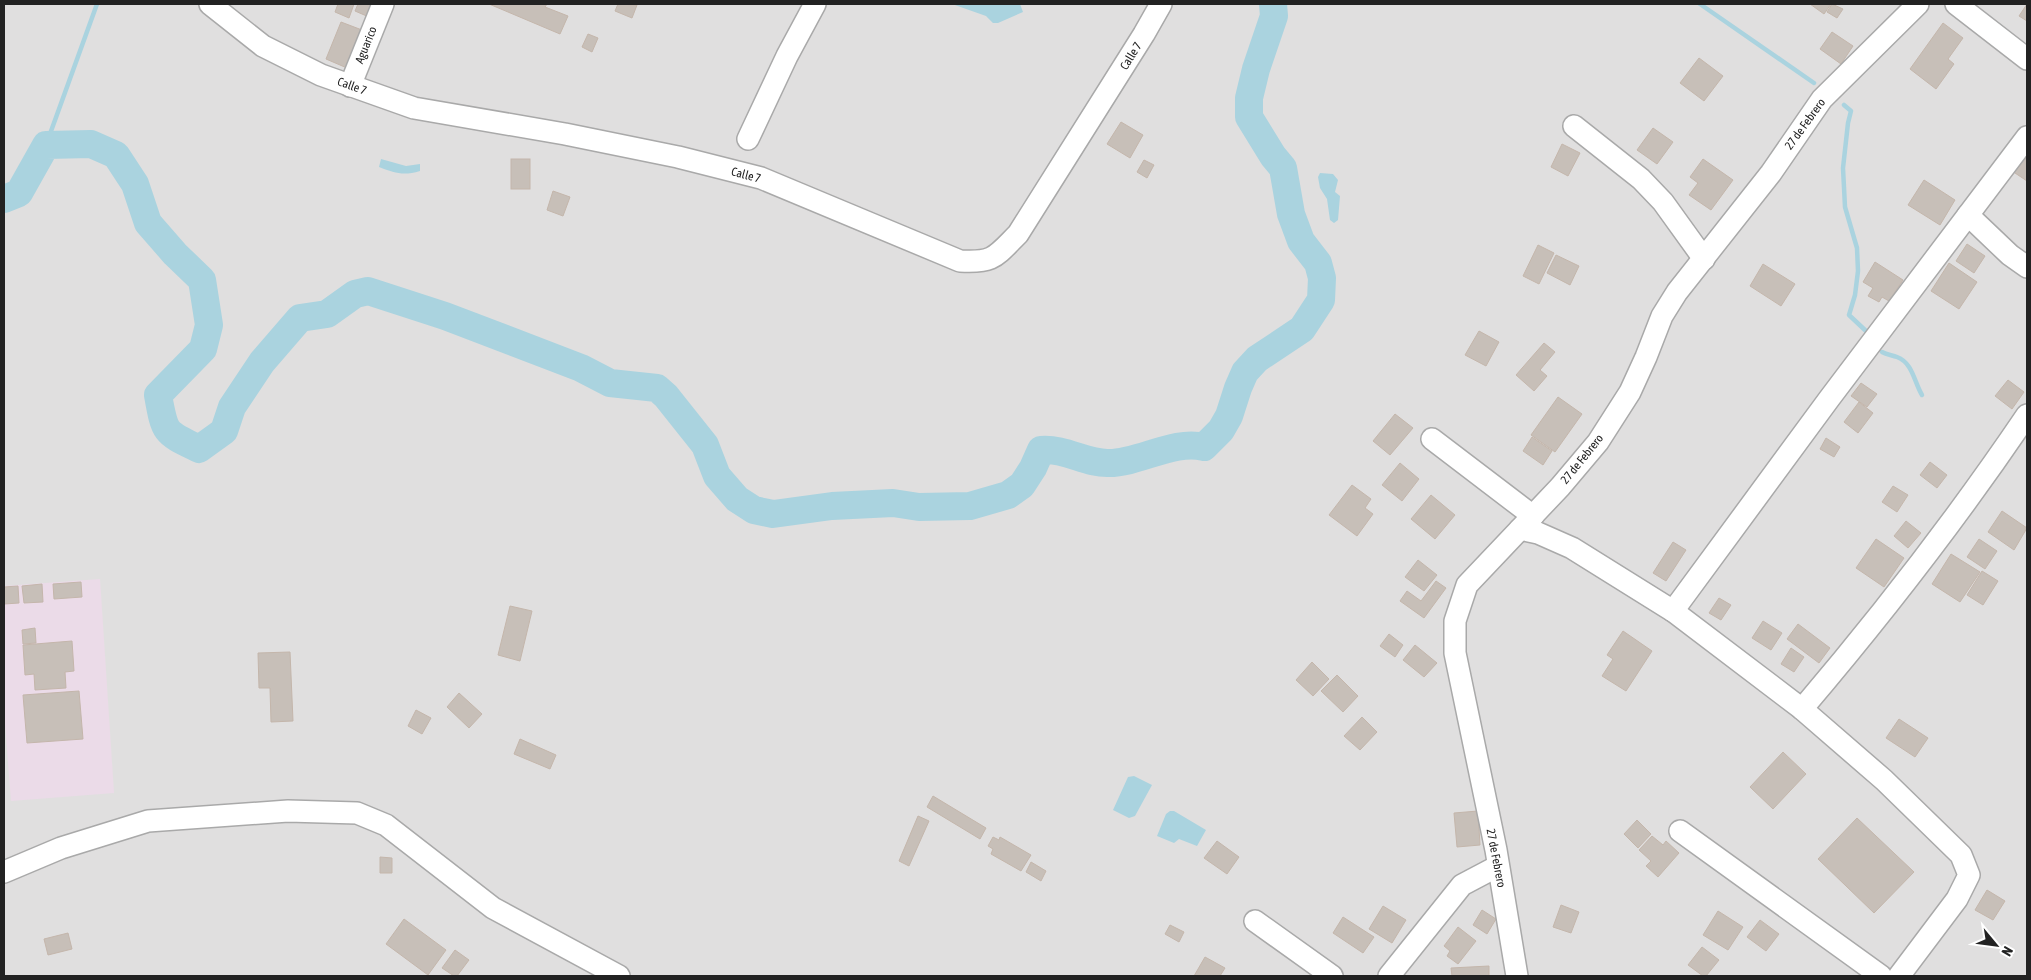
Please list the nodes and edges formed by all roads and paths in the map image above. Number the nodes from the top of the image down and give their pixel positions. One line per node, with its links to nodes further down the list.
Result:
1 (210, 4): 8 (street, Calle 7)
2 (383, 4): 8 (street, Aguarico)
3 (815, 4): 11 (street)
4 (1161, 4): 8 (street, Calle 7)
5 (1918, 4): 13 (street, 27 de Febrero)
6 (1956, 4): 7 (street)
7 (2027, 59)
8 (350, 86)
9 (1574, 126): 13 (street)
10 (2027, 137): 12 (street)
11 (748, 139)
12 (1968, 215): 14 (street); 18 (street)
13 (1704, 259): 17 (street, 27 de Febrero)
14 (2027, 267)
15 (2027, 415): 19 (street)
16 (1432, 439): 17 (street)
17 (1527, 522): 18 (street); 21 (street, 27 de Febrero)
18 (1673, 611): 19 (street)
19 (1802, 709): 29 (street)
20 (1680, 831): 28 (street)
21 (1498, 866): 26 (street); 27 (street, 27 de Febrero)
22 (4, 872): 24 (street)
23 (1255, 921): 25 (street)
24 (619, 976)
25 (1332, 976)
26 (1389, 976)
27 (1517, 976)
28 (1881, 976)
29 (1899, 976)

